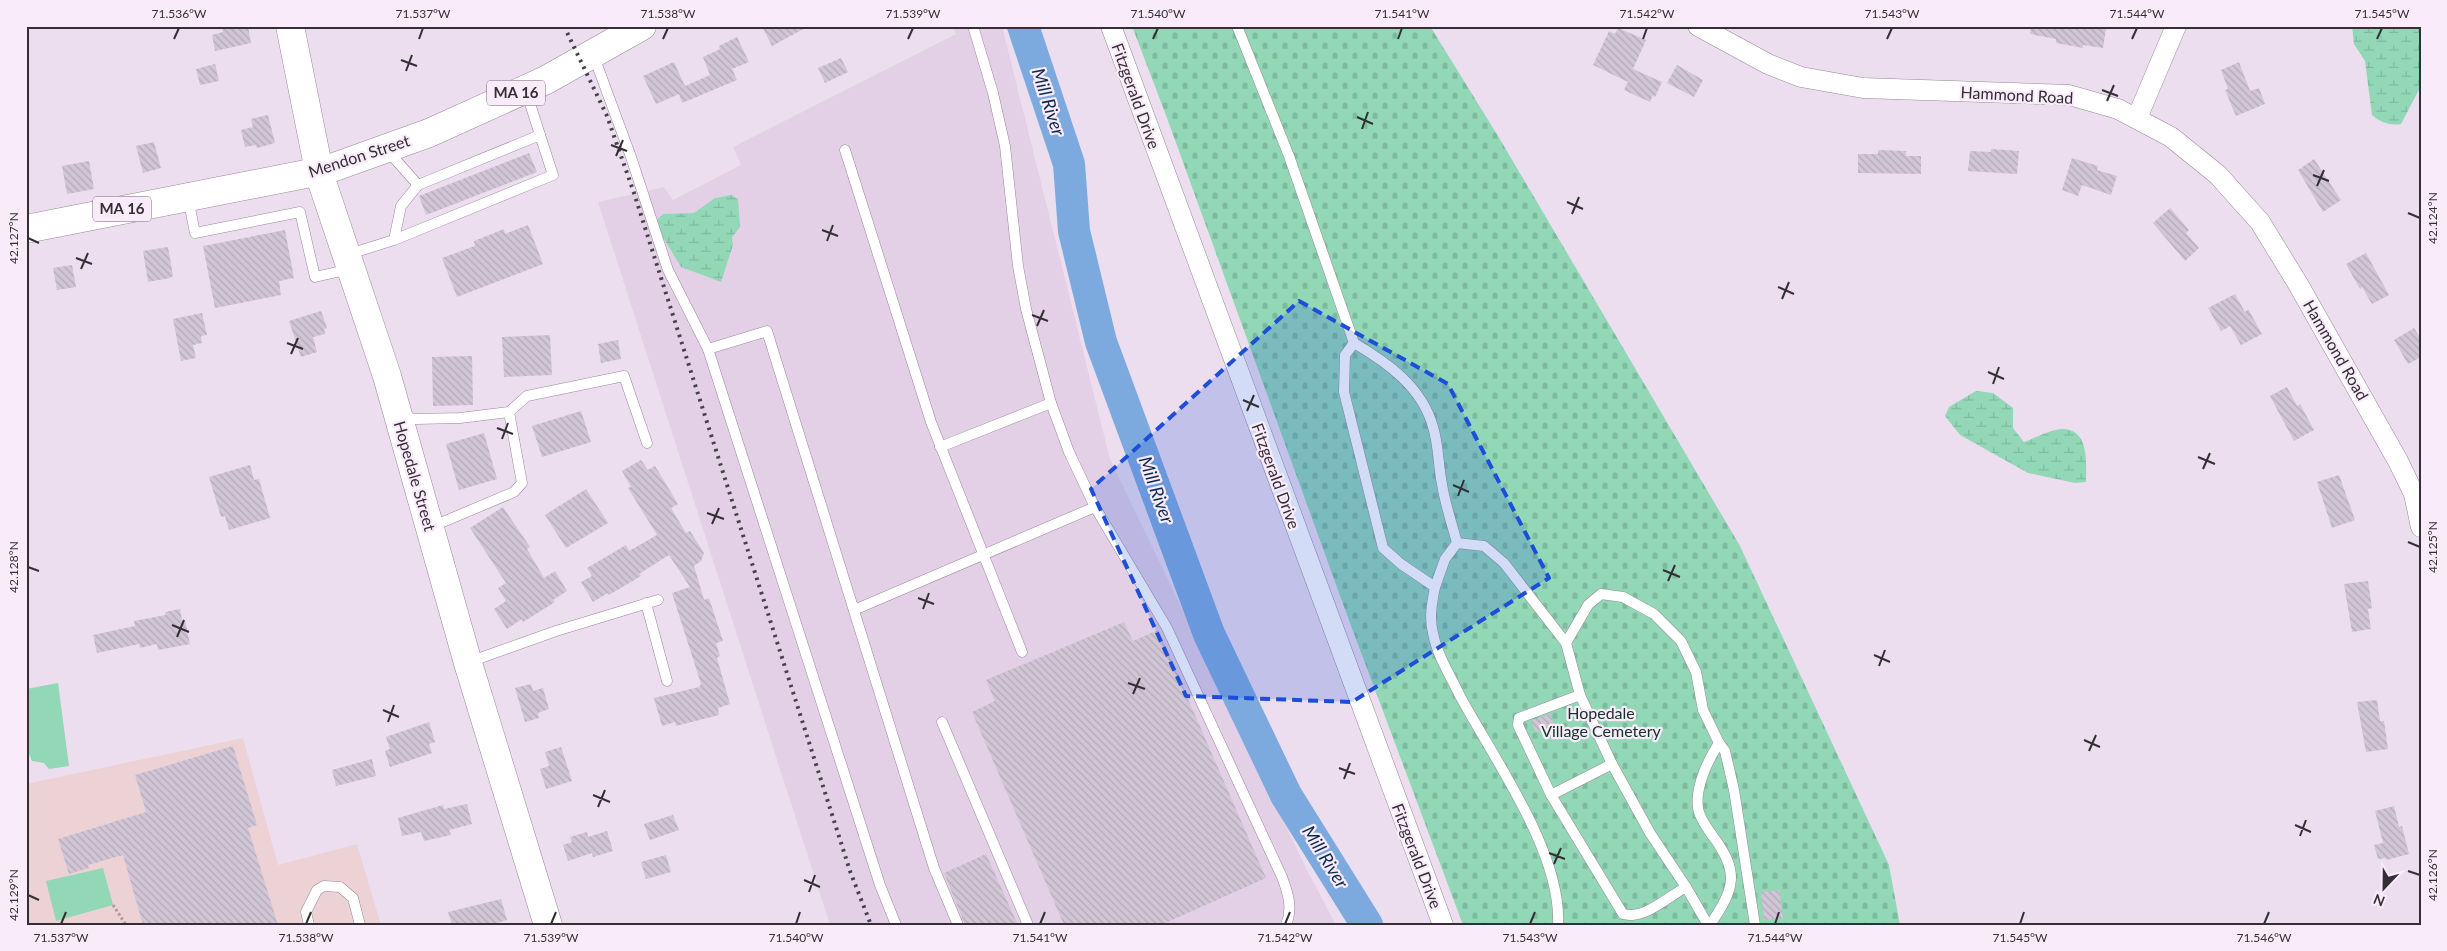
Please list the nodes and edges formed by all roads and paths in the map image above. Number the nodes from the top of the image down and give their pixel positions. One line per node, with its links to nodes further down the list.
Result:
1 (290, 26): 14 (street, Hopedale Street)
2 (642, 26): 8 (street, Mendon Street / MA 16)
3 (973, 26): 22 (lane)
4 (1111, 26): 55 (street, Fitzgerald Drive)
5 (1237, 26): 20 (lane)
6 (1698, 26): 10 (street, Hammond Road)
7 (2176, 26): 10 (street)
8 (593, 53): 9 (street, Mendon Street / MA 16); 21 (lane)
9 (525, 88): 11 (lane); 12 (street, Mendon Street / MA 16)
10 (2137, 118): 29 (street, Hammond Road)
11 (540, 135): 15 (lane); 18 (lane)
12 (385, 149): 14 (street, Mendon Street / MA 16); 15 (lane)
13 (845, 150): 26 (lane)
14 (319, 172): 16 (street, Mendon Street / MA 16); 19 (street, Hopedale Street)
15 (418, 185): 18 (lane)
16 (188, 197): 17 (street, Mendon Street / MA 16); 19 (lane)
17 (26, 229)
18 (394, 240): 19 (lane)
19 (348, 262): 24 (street, Hopedale Street)
20 (1354, 343): 30 (lane); 32 (lane)
21 (708, 349): 35 (lane); 51 (lane)
22 (1051, 403): 26 (lane); 27 (lane)
23 (509, 412): 24 (lane); 25 (lane); 28 (lane)
24 (398, 416): 28 (street, Hopedale Street)
25 (647, 443)
26 (940, 447): 31 (lane)
27 (1095, 507): 31 (lane); 54 (lane)
28 (430, 527): 38 (street, Hopedale Street)
29 (2421, 527)
30 (1457, 543): 32 (lane); 36 (lane)
31 (983, 555): 35 (lane); 37 (lane)
32 (1434, 587): 56 (lane)
33 (658, 600): 34 (lane)
34 (646, 603): 38 (lane); 39 (lane)
35 (854, 610): 52 (lane)
36 (1566, 643): 40 (lane); 42 (lane)
37 (1022, 652)
38 (468, 663): 50 (street, Hopedale Street)
39 (667, 681)
40 (1580, 695): 43 (lane); 44 (lane)
41 (942, 722): 53 (lane)
42 (1719, 743): 57 (lane); 58 (lane)
43 (1612, 764): 44 (lane); 45 (lane)
44 (1551, 795): 45 (lane)
45 (1686, 887): 57 (lane)
46 (113, 904): 47 (path)
47 (126, 925)
48 (309, 925): 49 (lane)
49 (360, 925)
50 (548, 925)
51 (896, 925)
52 (958, 925)
53 (1028, 925)
54 (1286, 925)
55 (1443, 925)
56 (1558, 925)
57 (1709, 925)
58 (1755, 925)

